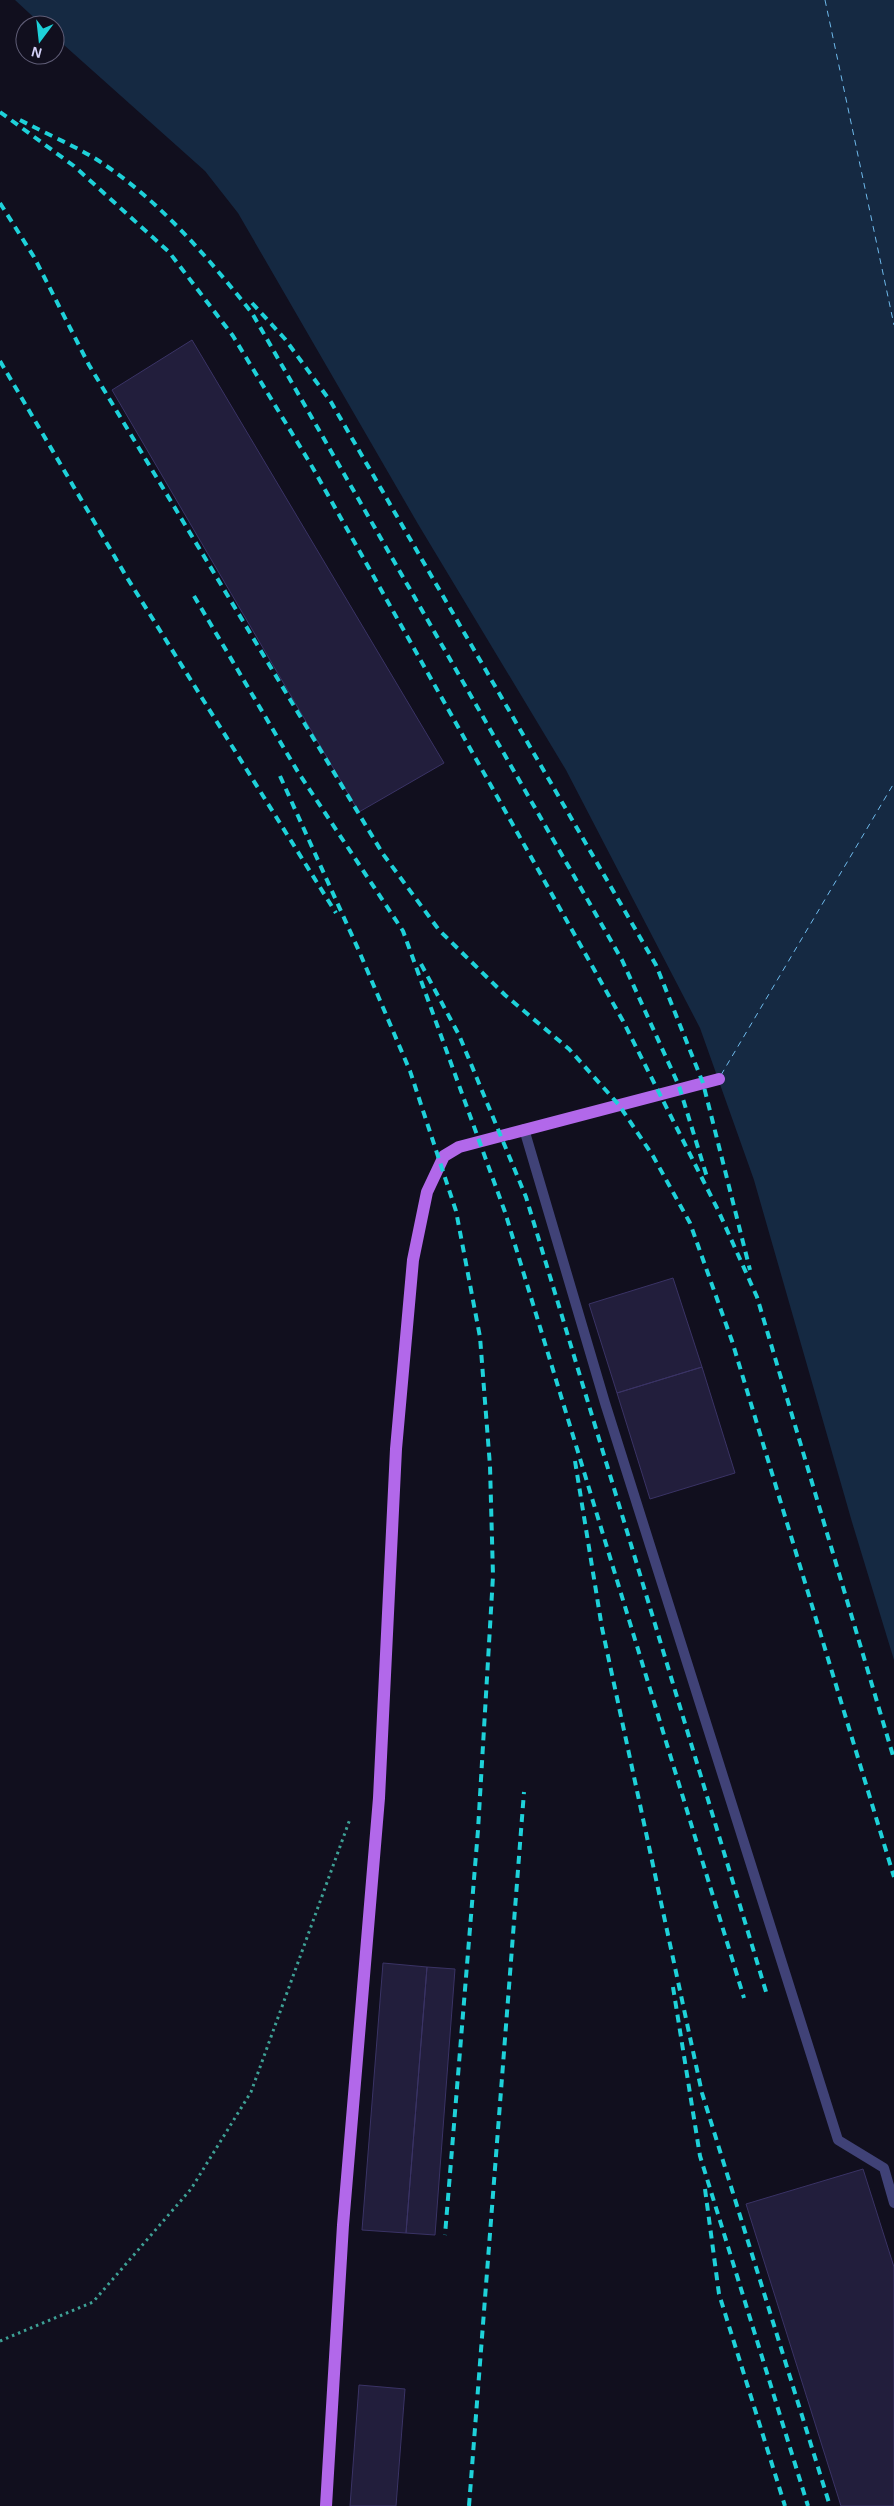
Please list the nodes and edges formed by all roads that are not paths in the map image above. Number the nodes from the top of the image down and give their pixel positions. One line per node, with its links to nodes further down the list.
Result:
1 (719, 1079): 2 (main road)
2 (524, 1129): 3 (lane); 4 (main road)
3 (894, 2203)
4 (326, 2506)

